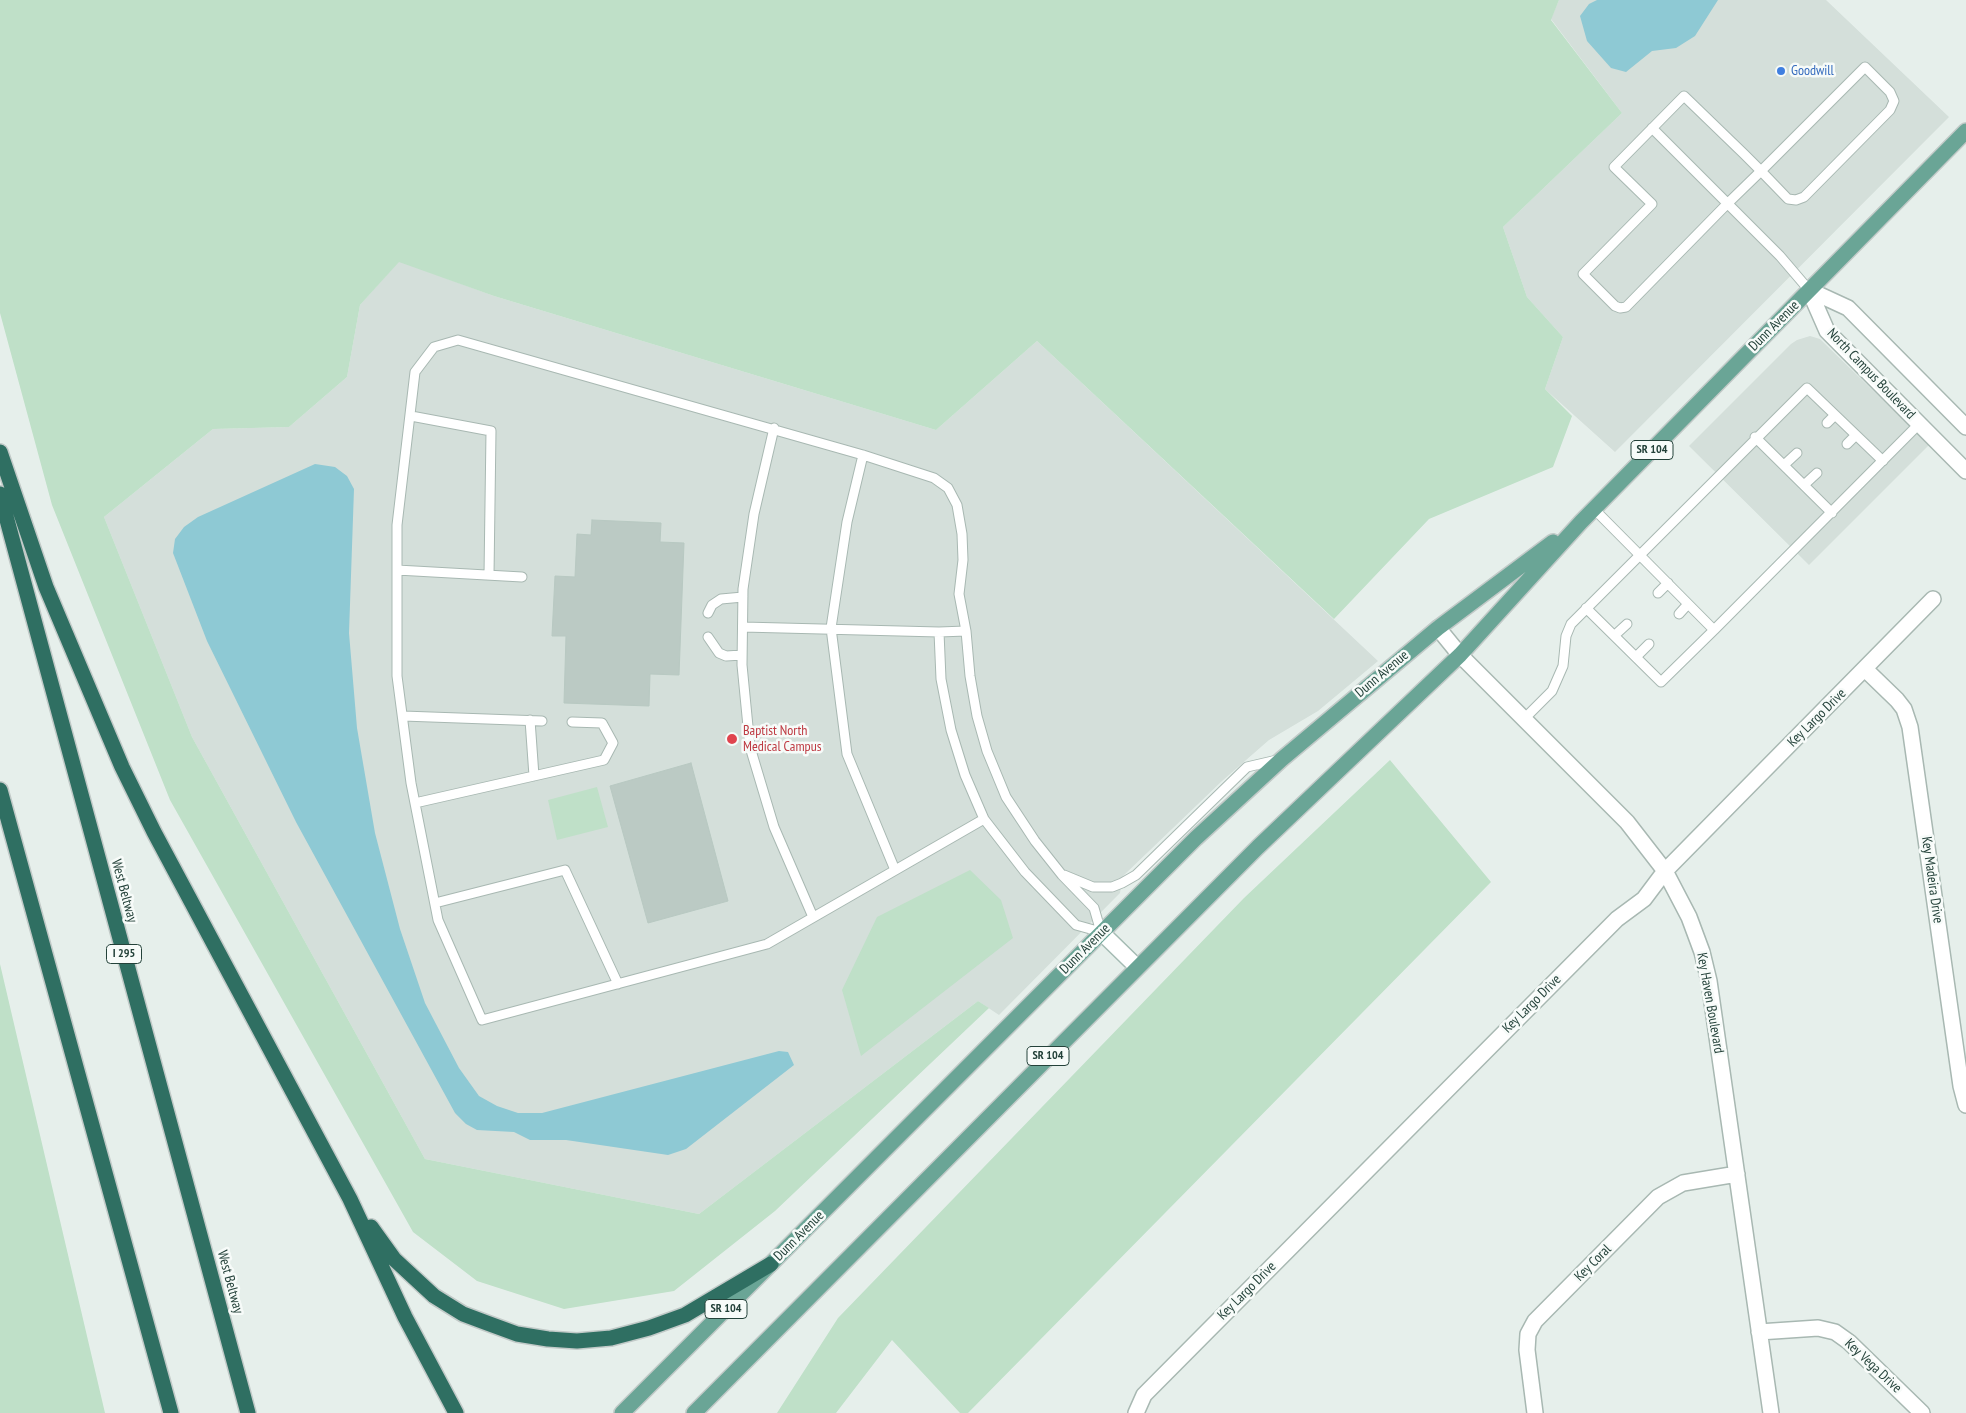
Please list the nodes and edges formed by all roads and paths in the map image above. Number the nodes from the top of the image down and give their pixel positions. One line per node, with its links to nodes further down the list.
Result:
1 (1652, 128): 3 (lane); 4 (lane); 4 (lane)
2 (1966, 131): 5 (main road, Dunn Avenue / SR 104)
3 (1761, 171): 3 (lane); 4 (lane)
4 (1728, 204): 5 (lane)
5 (1809, 290): 9 (street, North Campus Boulevard); 10 (street, North Campus Boulevard); 24 (main road, Dunn Avenue / SR 104)
6 (1835, 415): 8 (lane); 12 (lane); 13 (lane)
7 (411, 416): 11 (lane); 28 (lane); 29 (lane)
8 (1827, 423)
9 (1919, 424): 18 (lane); 20 (street, North Campus Boulevard)
10 (1966, 427)
11 (774, 428): 17 (lane); 33 (lane)
12 (1856, 435): 14 (lane); 18 (lane)
13 (1756, 437): 19 (lane); 27 (lane)
14 (1847, 444)
15 (0, 452): 73 (highway)
16 (1797, 453): 19 (lane)
17 (863, 455): 41 (lane); 44 (lane)
18 (1883, 461): 25 (lane)
19 (1784, 465): 22 (lane)
20 (1966, 471)
21 (1817, 473): 22 (lane)
22 (1804, 485): 25 (lane)
23 (0, 494): 77 (highway, West Beltway / I 295)
24 (1594, 509): 26 (main road, Dunn Avenue / SR 104); 27 (lane)
25 (1832, 513): 43 (lane)
26 (1581, 522): 42 (main road, Dunn Avenue / SR 104); 50 (main road, Dunn Avenue / SR 104)
27 (1639, 554): 31 (lane); 36 (lane)
28 (397, 570): 29 (lane); 53 (lane)
29 (489, 575): 30 (lane)
30 (522, 577)
31 (1668, 584): 32 (lane); 35 (lane)
32 (1658, 593)
33 (743, 597): 37 (lane); 40 (lane)
34 (1933, 599): 52 (street, Key Largo Drive)
35 (1688, 604): 38 (lane); 43 (lane)
36 (1586, 608): 46 (lane); 54 (lane)
37 (708, 613)
38 (1679, 614)
39 (1627, 624): 46 (lane)
40 (743, 627): 41 (lane); 49 (lane)
41 (831, 628): 45 (lane); 63 (lane)
42 (1438, 628): 50 (street, Key Haven Boulevard); 58 (main road, Dunn Avenue / SR 104)
43 (1714, 630): 51 (lane)
44 (966, 631): 45 (lane); 65 (lane)
45 (939, 632): 62 (lane)
46 (1615, 635): 51 (lane)
47 (708, 637): 49 (lane)
48 (1649, 644): 51 (lane)
49 (742, 655): 67 (lane)
50 (1460, 655): 54 (street, Key Haven Boulevard); 69 (main road, Dunn Avenue / SR 104)
51 (1636, 657)
52 (1866, 670): 64 (street, Key Largo Drive); 71 (street, Key Madeira Drive)
53 (402, 716): 55 (lane); 61 (lane)
54 (1524, 719): 64 (street, Key Haven Boulevard)
55 (530, 720): 56 (lane); 59 (lane)
56 (542, 721)
57 (572, 722): 59 (lane)
58 (1282, 759): 65 (lane); 68 (main road, Dunn Avenue / SR 104)
59 (534, 776): 61 (lane)
60 (0, 790): 76 (highway)
61 (415, 803): 66 (lane)
62 (984, 819): 63 (lane); 68 (lane)
63 (895, 870): 67 (lane)
64 (1665, 871): 72 (street, Key Haven Boulevard); 81 (street, Key Largo Drive)
65 (1062, 874): 68 (lane)
66 (435, 903): 70 (lane); 70 (lane)
67 (813, 917): 70 (lane)
68 (1101, 932): 69 (street); 74 (main road, Dunn Avenue / SR 104)
69 (1137, 967): 80 (main road, Dunn Avenue / SR 104)
70 (618, 984)
71 (1966, 1105)
72 (1737, 1174): 75 (street, Key Haven Boulevard); 82 (street, Key Coral)
73 (350, 1199): 74 (highway); 78 (highway)
74 (772, 1264): 79 (main road, Dunn Avenue / SR 104)
75 (1760, 1332): 83 (street, Key Haven Boulevard); 84 (street, Key Vega Drive)
76 (171, 1413)
77 (248, 1413)
78 (456, 1413)
79 (622, 1413)
80 (694, 1413)
81 (1136, 1413)
82 (1536, 1413)
83 (1771, 1413)
84 (1922, 1413)

